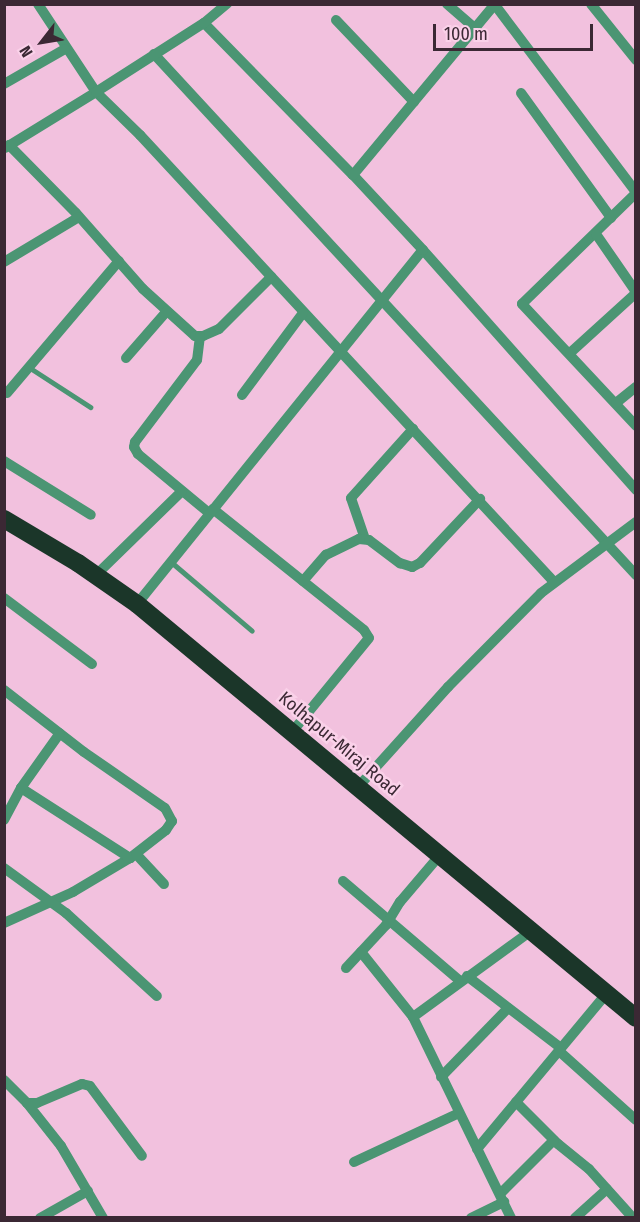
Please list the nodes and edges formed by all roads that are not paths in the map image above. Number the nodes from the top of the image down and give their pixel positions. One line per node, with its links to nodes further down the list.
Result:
1 (38, 4): 9 (street)
2 (227, 4): 7 (street)
3 (447, 4): 8 (street)
4 (591, 4): 11 (street)
5 (495, 5): 8 (street); 18 (street)
6 (336, 20): 15 (street)
7 (204, 23): 10 (street); 17 (street)
8 (475, 28): 15 (street)
9 (65, 49): 12 (street); 13 (street)
10 (154, 54): 13 (street); 27 (street)
11 (636, 60)
12 (4, 84)
13 (96, 92): 16 (street); 25 (street)
14 (521, 93): 20 (street)
15 (414, 102): 17 (street)
16 (7, 147): 19 (street)
17 (353, 175): 22 (street)
18 (636, 193): 20 (street)
19 (79, 217): 23 (street); 24 (street)
20 (611, 218): 21 (street)
21 (596, 234): 26 (street); 32 (street)
22 (423, 250): 27 (street); 43 (street)
23 (118, 261): 28 (street); 34 (street)
24 (4, 262)
25 (271, 277): 29 (street); 30 (street)
26 (636, 292): 32 (street)
27 (380, 302): 31 (street); 51 (street)
28 (167, 312): 30 (street); 33 (street)
29 (303, 313): 31 (street); 37 (street)
30 (200, 336): 44 (street)
31 (338, 352): 41 (street); 46 (street)
32 (570, 353): 38 (street)
33 (126, 358)
34 (30, 368): 36 (street); 39 (lane)
35 (636, 387): 38 (street)
36 (5, 395)
37 (242, 395)
38 (616, 403): 40 (street)
39 (90, 407)
40 (636, 426)
41 (413, 429): 45 (street); 50 (street)
42 (4, 461): 47 (street)
43 (636, 490)
44 (182, 491): 46 (street); 54 (street)
45 (480, 499): 50 (street); 56 (street)
46 (211, 511): 52 (street); 55 (street)
47 (91, 515)
48 (4, 519): 54 (highway, Kolhapur-Miraj Road)
49 (636, 522): 51 (street)
50 (364, 539): 55 (street)
51 (607, 544): 53 (street); 56 (street)
52 (171, 562): 58 (street); 59 (lane)
53 (636, 574)
54 (96, 575): 58 (highway, Kolhapur-Miraj Road)
55 (303, 581): 62 (street)
56 (554, 582): 64 (street)
57 (4, 598): 60 (street)
58 (137, 604): 62 (highway, Kolhapur-Miraj Road)
59 (252, 631)
60 (92, 664)
61 (4, 690): 63 (street)
62 (292, 732): 64 (highway, Kolhapur-Miraj Road)
63 (60, 733): 65 (street); 68 (street)
64 (358, 787): 67 (highway, Kolhapur-Miraj Road)
65 (21, 788): 66 (street); 68 (street)
66 (4, 820)
67 (440, 855): 73 (street); 75 (highway, Kolhapur-Miraj Road)
68 (133, 856): 71 (street); 72 (street)
69 (4, 868): 72 (street)
70 (344, 881): 73 (street)
71 (164, 884)
72 (51, 902): 74 (street); 80 (street)
73 (389, 920): 76 (street); 78 (street)
74 (4, 923)
75 (531, 931): 78 (street); 79 (highway, Kolhapur-Miraj Road)
76 (361, 952): 77 (street); 83 (street)
77 (346, 968)
78 (464, 978): 81 (street); 83 (street)
79 (607, 993): 82 (highway, Kolhapur-Miraj Road); 84 (street)
80 (158, 996)
81 (508, 1008): 84 (street); 85 (street)
82 (635, 1016)
83 (413, 1017): 85 (street)
84 (560, 1050): 87 (street); 90 (street)
85 (441, 1077): 89 (street)
86 (4, 1080): 88 (street)
87 (516, 1102): 91 (street); 92 (street)
88 (27, 1103): 93 (street); 96 (street)
89 (459, 1113): 92 (street); 94 (street)
90 (636, 1120)
91 (554, 1140): 95 (street); 97 (street)
92 (477, 1149): 97 (street)
93 (142, 1156)
94 (354, 1162)
95 (607, 1189): 102 (street); 103 (street)
96 (88, 1191): 98 (street); 99 (street)
97 (502, 1198): 100 (street); 101 (street)
98 (40, 1218)
99 (103, 1218)
100 (471, 1218)
101 (512, 1218)
102 (575, 1218)
103 (633, 1218)

